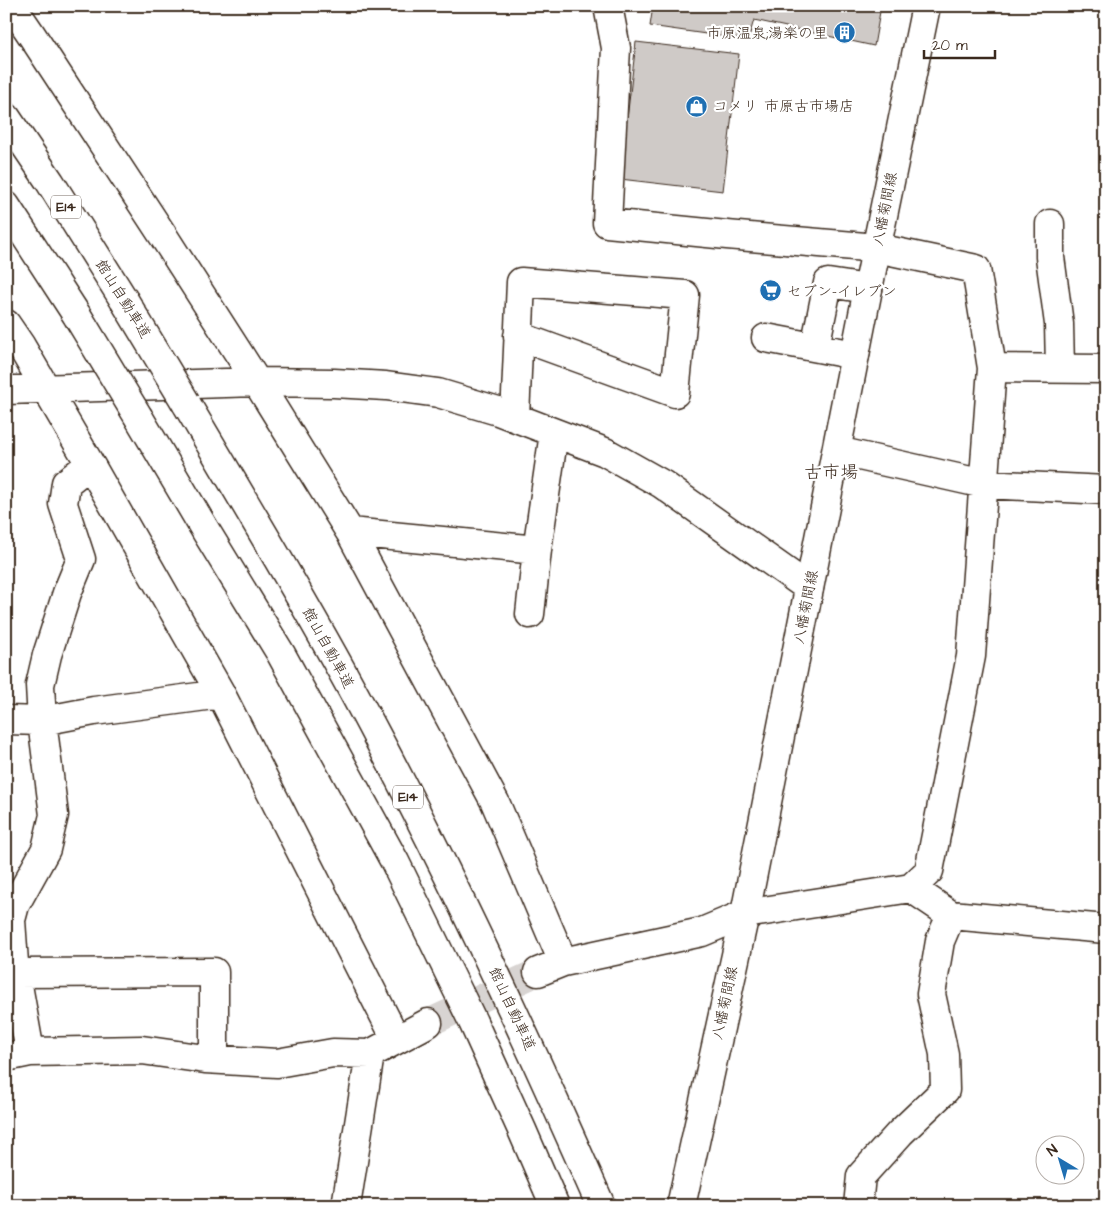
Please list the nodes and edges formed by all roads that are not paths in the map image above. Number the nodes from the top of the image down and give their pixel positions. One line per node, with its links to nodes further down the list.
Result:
1 (12, 6): 17 (main road)
2 (608, 6): 7 (main road)
3 (926, 6): 7 (main road, 八幡菊間線)
4 (6, 117): 48 (main road, 館山自動車道 / E14, bridge)
5 (6, 206): 47 (main road, bridge)
6 (1050, 224): 15 (main road)
7 (877, 248): 8 (main road, 八幡菊間線); 14 (main road)
8 (868, 289): 12 (main road); 13 (main road, 八幡菊間線)
9 (6, 324): 18 (main road)
10 (518, 336): 10 (main road); 20 (main road)
11 (766, 338): 12 (main road)
12 (815, 347): 13 (main road)
13 (855, 355): 22 (main road, 八幡菊間線)
14 (992, 368): 15 (main road); 24 (main road)
15 (1060, 368): 16 (main road)
16 (1106, 369)
17 (257, 382): 18 (main road); 20 (main road); 26 (main road)
18 (46, 389): 19 (main road); 23 (main road)
19 (6, 390)
20 (515, 417): 21 (main road)
21 (554, 433): 27 (main road); 28 (main road)
22 (837, 451): 24 (main road); 28 (main road, 八幡菊間線)
23 (90, 464): 30 (main road); 32 (main road)
24 (984, 484): 25 (main road); 33 (main road)
25 (1106, 490)
26 (350, 532): 27 (main road); 38 (main road)
27 (537, 550): 29 (main road)
28 (810, 588): 34 (main road, 八幡菊間線)
29 (530, 614)
30 (221, 694): 32 (main road); 42 (main road)
31 (6, 720): 32 (main road)
32 (42, 721): 36 (main road)
33 (911, 888): 34 (main road); 35 (main road)
34 (745, 914): 38 (main road); 49 (main road, 八幡菊間線)
35 (951, 916): 37 (main road); 50 (main road)
36 (8, 920): 40 (main road)
37 (1106, 929)
38 (563, 962): 39 (main road)
39 (538, 972)
40 (16, 973): 44 (main road); 45 (main road)
41 (428, 1023): 42 (main road)
42 (396, 1039): 43 (main road)
43 (370, 1054): 45 (main road); 46 (main road)
44 (18, 1055): 45 (main road)
45 (214, 1059)
46 (346, 1206)
47 (556, 1206)
48 (601, 1206)
49 (681, 1206)
50 (858, 1206)

